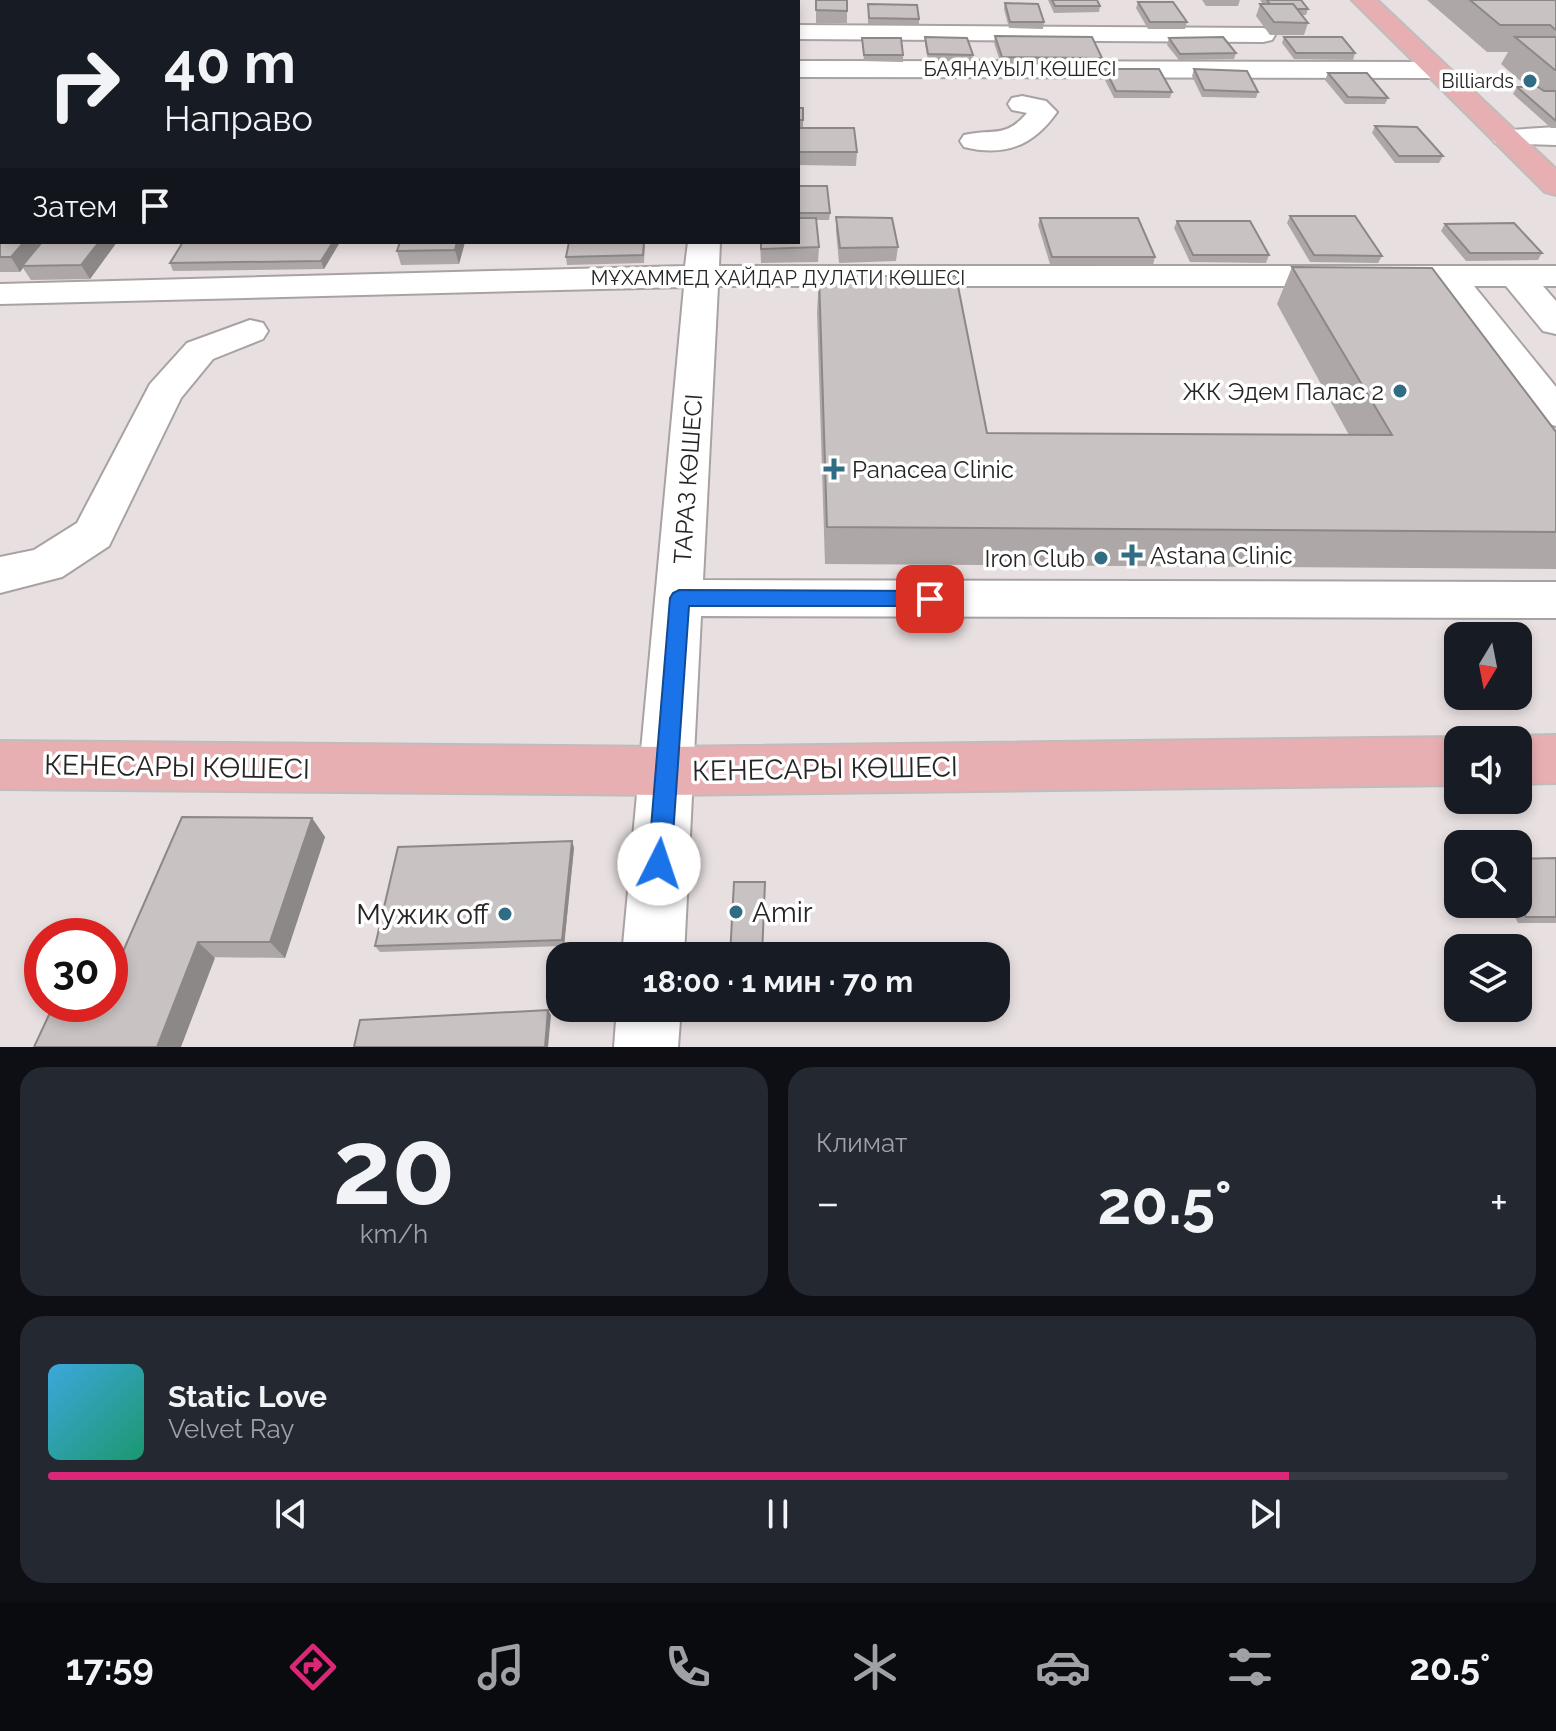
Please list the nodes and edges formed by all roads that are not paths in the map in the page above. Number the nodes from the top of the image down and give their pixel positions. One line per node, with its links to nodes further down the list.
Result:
1 (1364, 0): 5 (main road)
2 (800, 32): 3 (street)
3 (1263, 35)
4 (800, 69): 5 (street, БАЯНАУЫЛ КӨШЕСІ)
5 (1435, 70): 8 (main road)
6 (1022, 104): 9 (street)
7 (1556, 136): 8 (street)
8 (1505, 137): 10 (main road)
9 (974, 141)
10 (1556, 186)
11 (704, 259): 12 (street, МҰХАММЕД ХАЙДАР ДУЛАТИ КӨШЕСІ); 16 (street, МҰХАММЕД ХАЙДАР ДУЛАТИ КӨШЕСІ); 22 (street, ТАРАЗ КӨШЕСІ)
12 (1395, 276): 15 (street, МҰХАММЕД ХАЙДАР ДУЛАТИ КӨШЕСІ); 17 (street)
13 (1516, 276): 14 (street, МҰХАММЕД ХАЙДАР ДУЛАТИ КӨШЕСІ); 15 (street, МҰХАММЕД ХАЙДАР ДУЛАТИ КӨШЕСІ); 18 (street)
14 (1556, 276)
15 (1448, 277): 20 (street)
16 (0, 294)
17 (1424, 315)
18 (1556, 323)
19 (250, 331): 21 (street)
20 (1556, 413)
21 (0, 575)
22 (679, 598): 23 (street); 28 (street, ТАРАЗ КӨШЕСІ)
23 (1556, 600)
24 (1556, 759): 25 (main road)
25 (1532, 760)
26 (1444, 761): 28 (main road, КЕНЕСАРЫ КӨШЕСІ)
27 (0, 765): 28 (main road, КЕНЕСАРЫ КӨШЕСІ)
28 (666, 771): 29 (street, ТАРАЗ КӨШЕСІ)
29 (654, 942)
30 (648, 1022): 31 (street)
31 (646, 1047)

